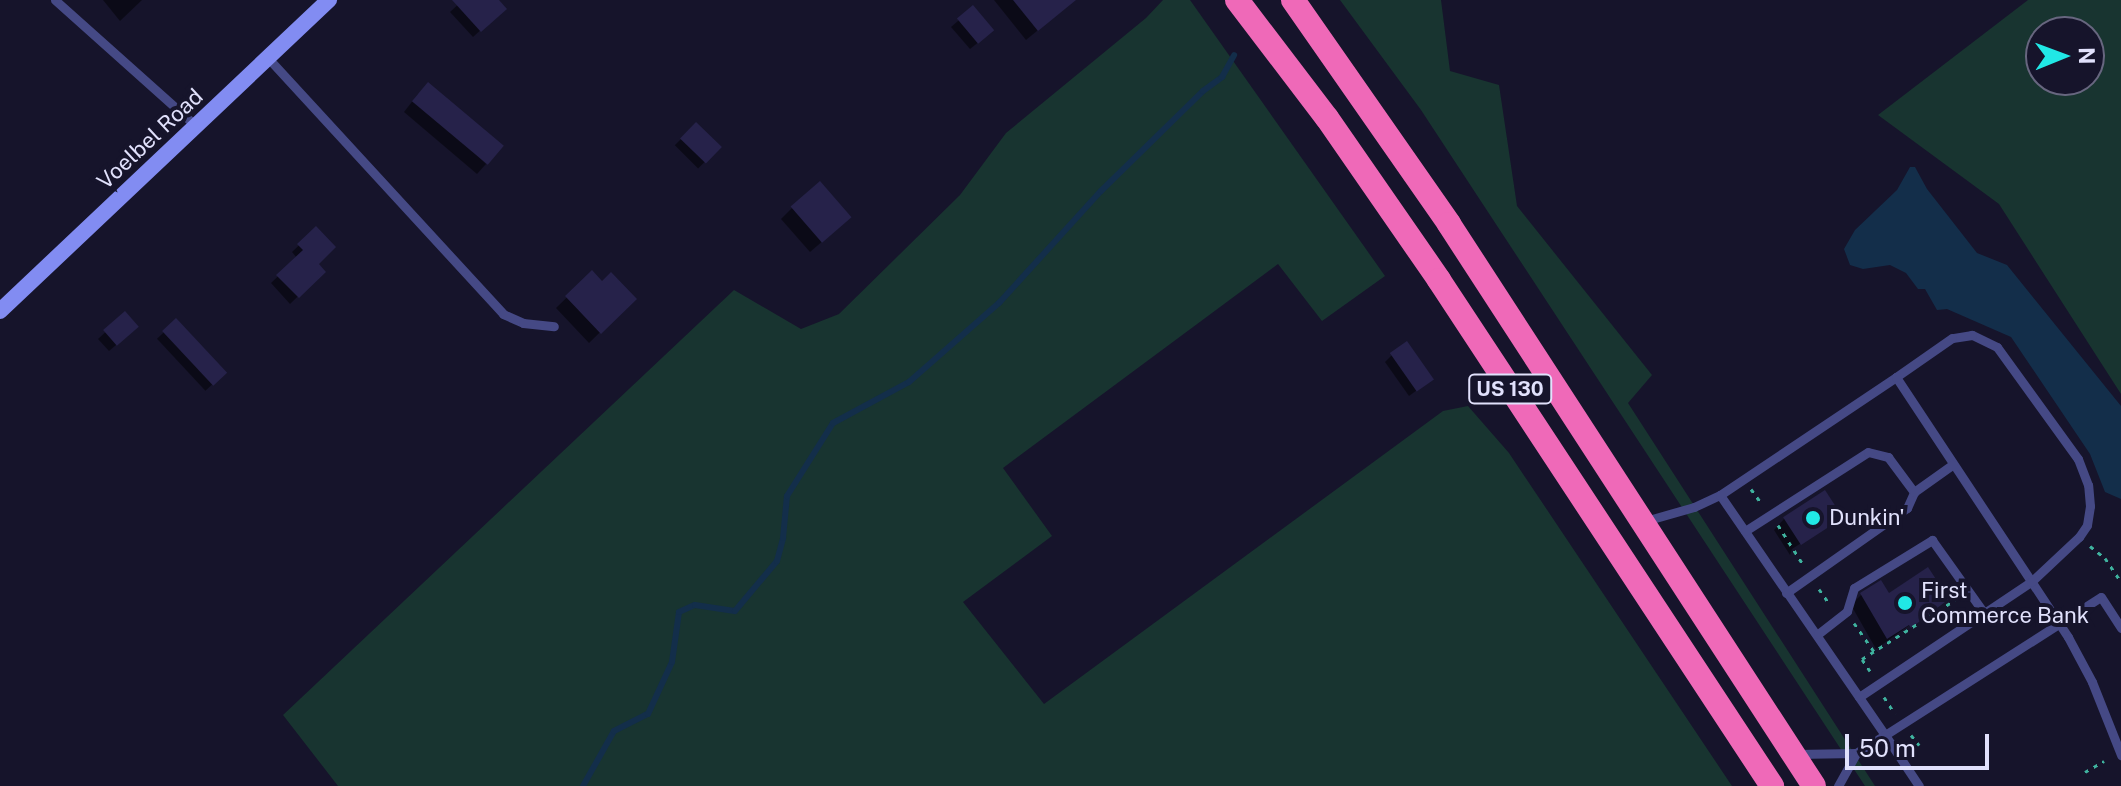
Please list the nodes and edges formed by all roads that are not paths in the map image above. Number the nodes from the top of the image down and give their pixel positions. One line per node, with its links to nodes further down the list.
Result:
1 (55, 0): 6 (lane)
2 (329, 0): 5 (street, Voelbel Road)
3 (1237, 0): 26 (highway, US 130)
4 (1293, 0): 13 (highway, US 130)
5 (268, 58): 6 (street, Voelbel Road); 8 (lane)
6 (196, 126): 7 (street, Voelbel Road)
7 (0, 311)
8 (554, 326)
9 (1896, 377): 10 (lane); 12 (lane); 15 (lane)
10 (1952, 465): 11 (lane); 15 (lane)
11 (1914, 492): 14 (lane); 16 (lane)
12 (1720, 495): 13 (lane); 14 (lane)
13 (1639, 522): 24 (highway, US 130)
14 (1745, 531): 16 (lane)
15 (2031, 582): 17 (lane); 18 (lane)
16 (1786, 593): 20 (lane)
17 (1984, 613): 20 (lane); 21 (lane)
18 (2059, 624): 19 (lane); 22 (lane); 25 (lane)
19 (2121, 628)
20 (1818, 634): 21 (lane)
21 (1859, 697): 22 (lane)
22 (1885, 735): 23 (lane); 29 (lane)
23 (1856, 753): 24 (lane); 28 (lane)
24 (1792, 754): 27 (highway, US 130)
25 (2121, 755)
26 (1772, 786)
27 (1814, 786)
28 (1838, 786)
29 (1919, 786)

